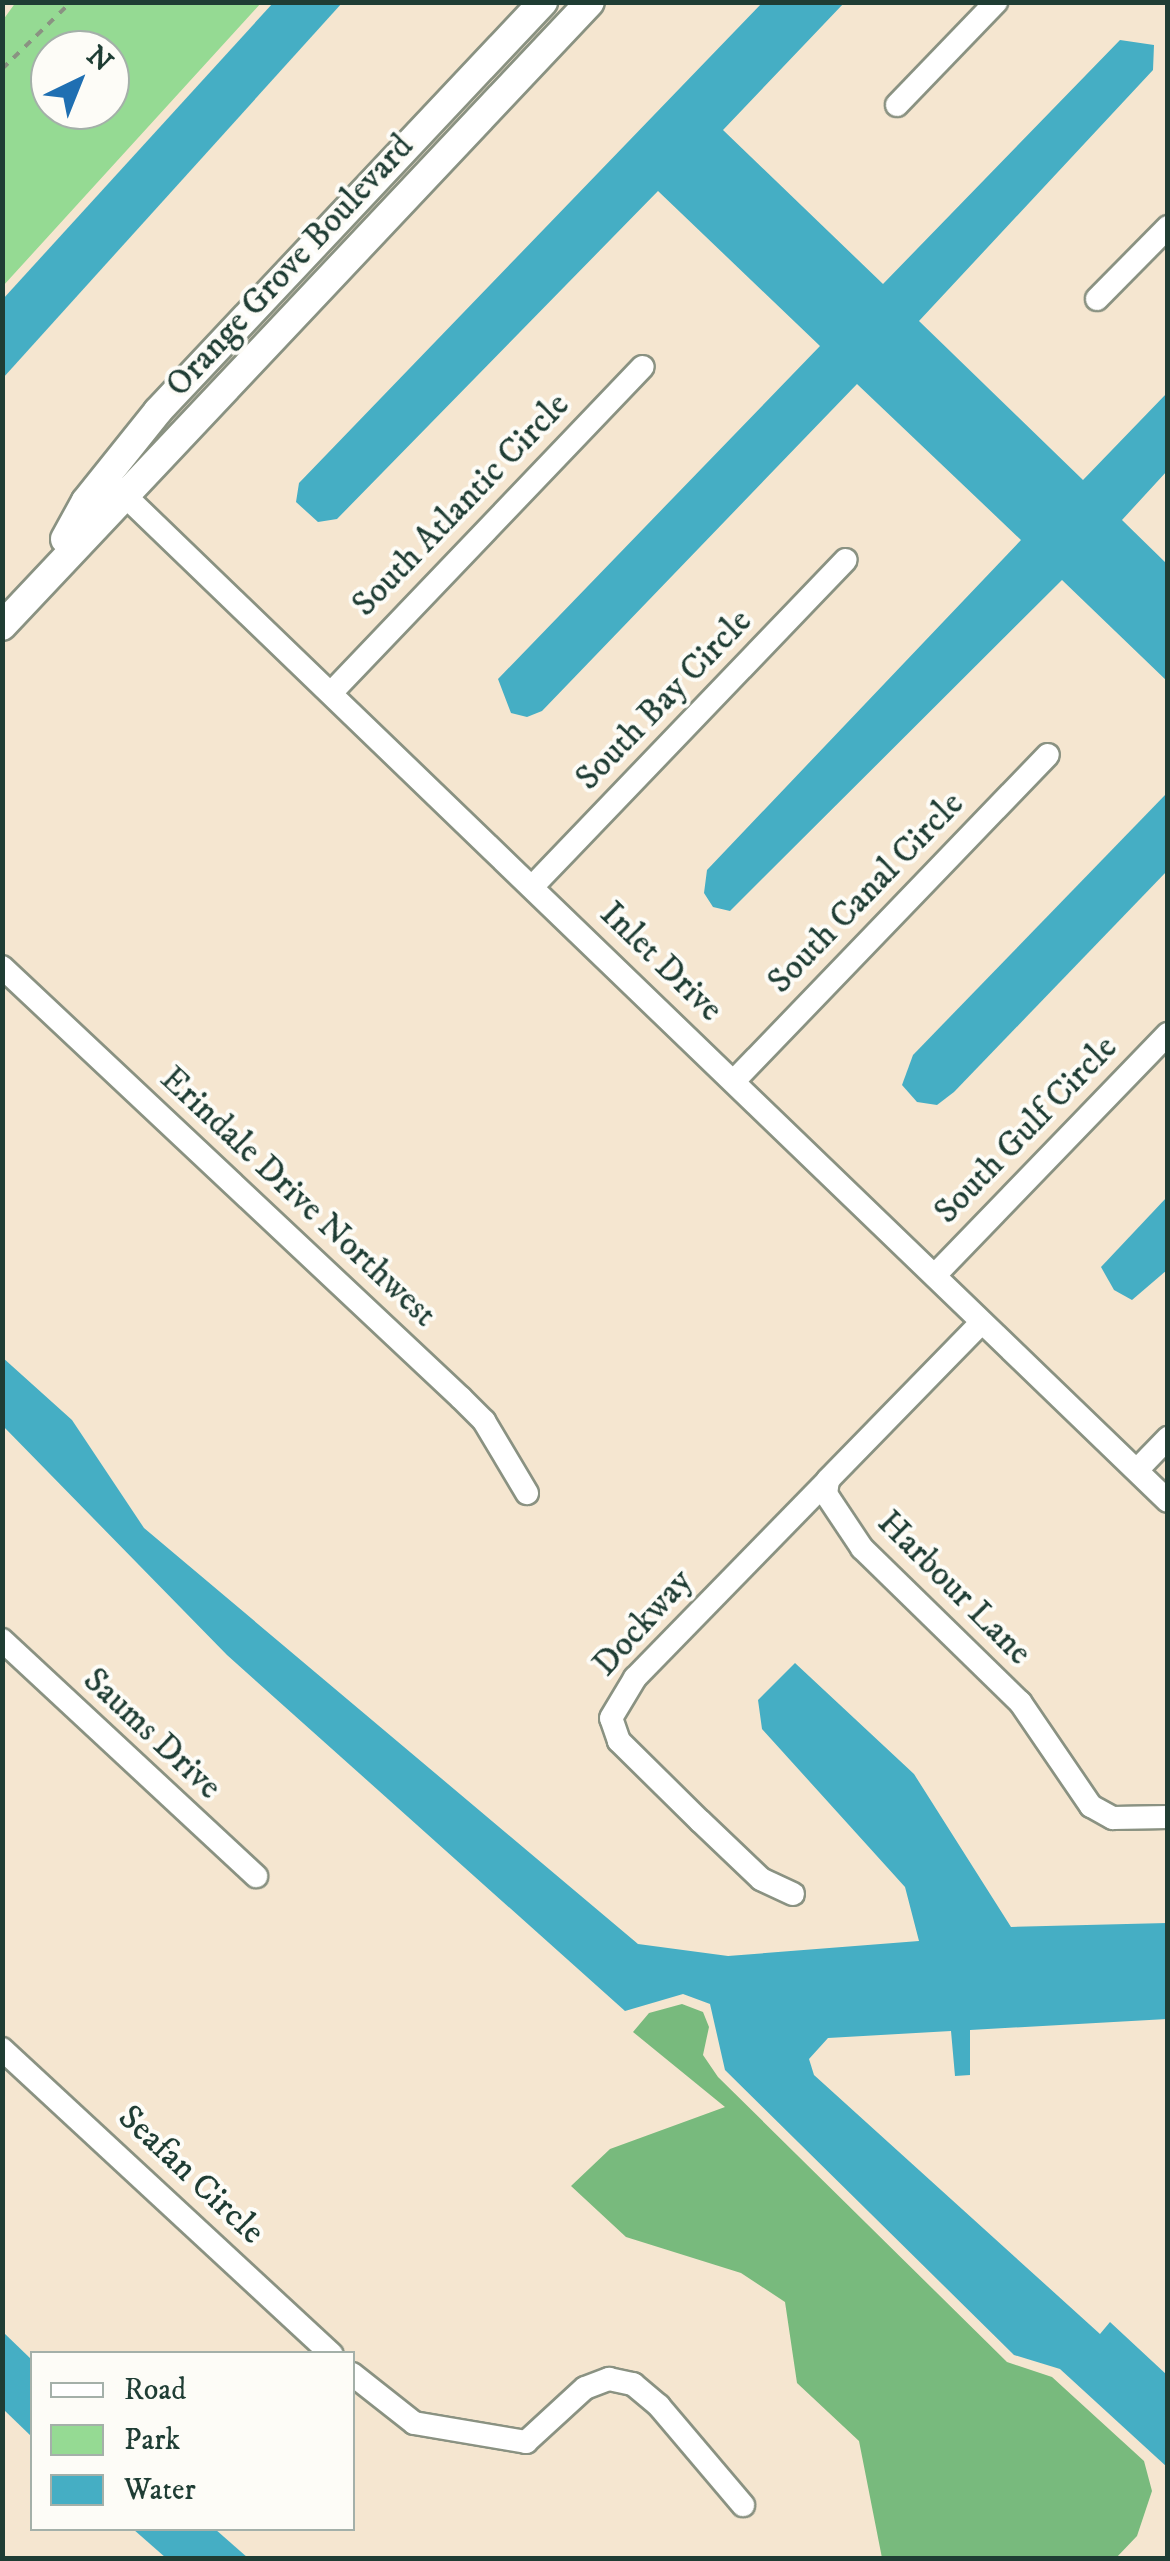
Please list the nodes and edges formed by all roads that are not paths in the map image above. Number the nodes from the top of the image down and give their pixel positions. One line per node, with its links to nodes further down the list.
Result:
1 (590, 2): 4 (street, Orange Grove Boulevard)
2 (996, 2): 5 (street)
3 (541, 4): 4 (street); 9 (street, Orange Grove Boulevard)
4 (564, 30): 9 (street, Orange Grove Boulevard)
5 (896, 106)
6 (1168, 226): 7 (street)
7 (1097, 299)
8 (643, 367): 12 (street, South Atlantic Circle)
9 (114, 485): 11 (street, Orange Grove Boulevard); 12 (street, Inlet Drive)
10 (846, 560): 14 (street, South Bay Circle)
11 (2, 626)
12 (331, 693): 14 (street, Inlet Drive)
13 (1048, 754): 17 (street, South Canal Circle)
14 (532, 887): 17 (street, Inlet Drive)
15 (2, 967): 23 (street, Erindale Drive Northwest)
16 (1168, 1034): 18 (street, South Gulf Circle)
17 (734, 1080): 18 (street, Inlet Drive)
18 (936, 1274): 19 (street, Inlet Drive)
19 (981, 1323): 21 (street, Inlet Drive); 22 (street)
20 (1168, 1438): 21 (street)
21 (1137, 1470): 24 (street, Inlet Drive)
22 (828, 1480): 26 (street, Harbour Lane); 28 (street, Dockway)
23 (527, 1493)
24 (1168, 1501)
25 (2, 1640): 27 (street, Saums Drive)
26 (1168, 1817)
27 (256, 1876)
28 (793, 1894)
29 (2, 2048): 30 (street, Seafan Circle)
30 (327, 2351)
31 (355, 2376): 32 (street)
32 (743, 2504)

